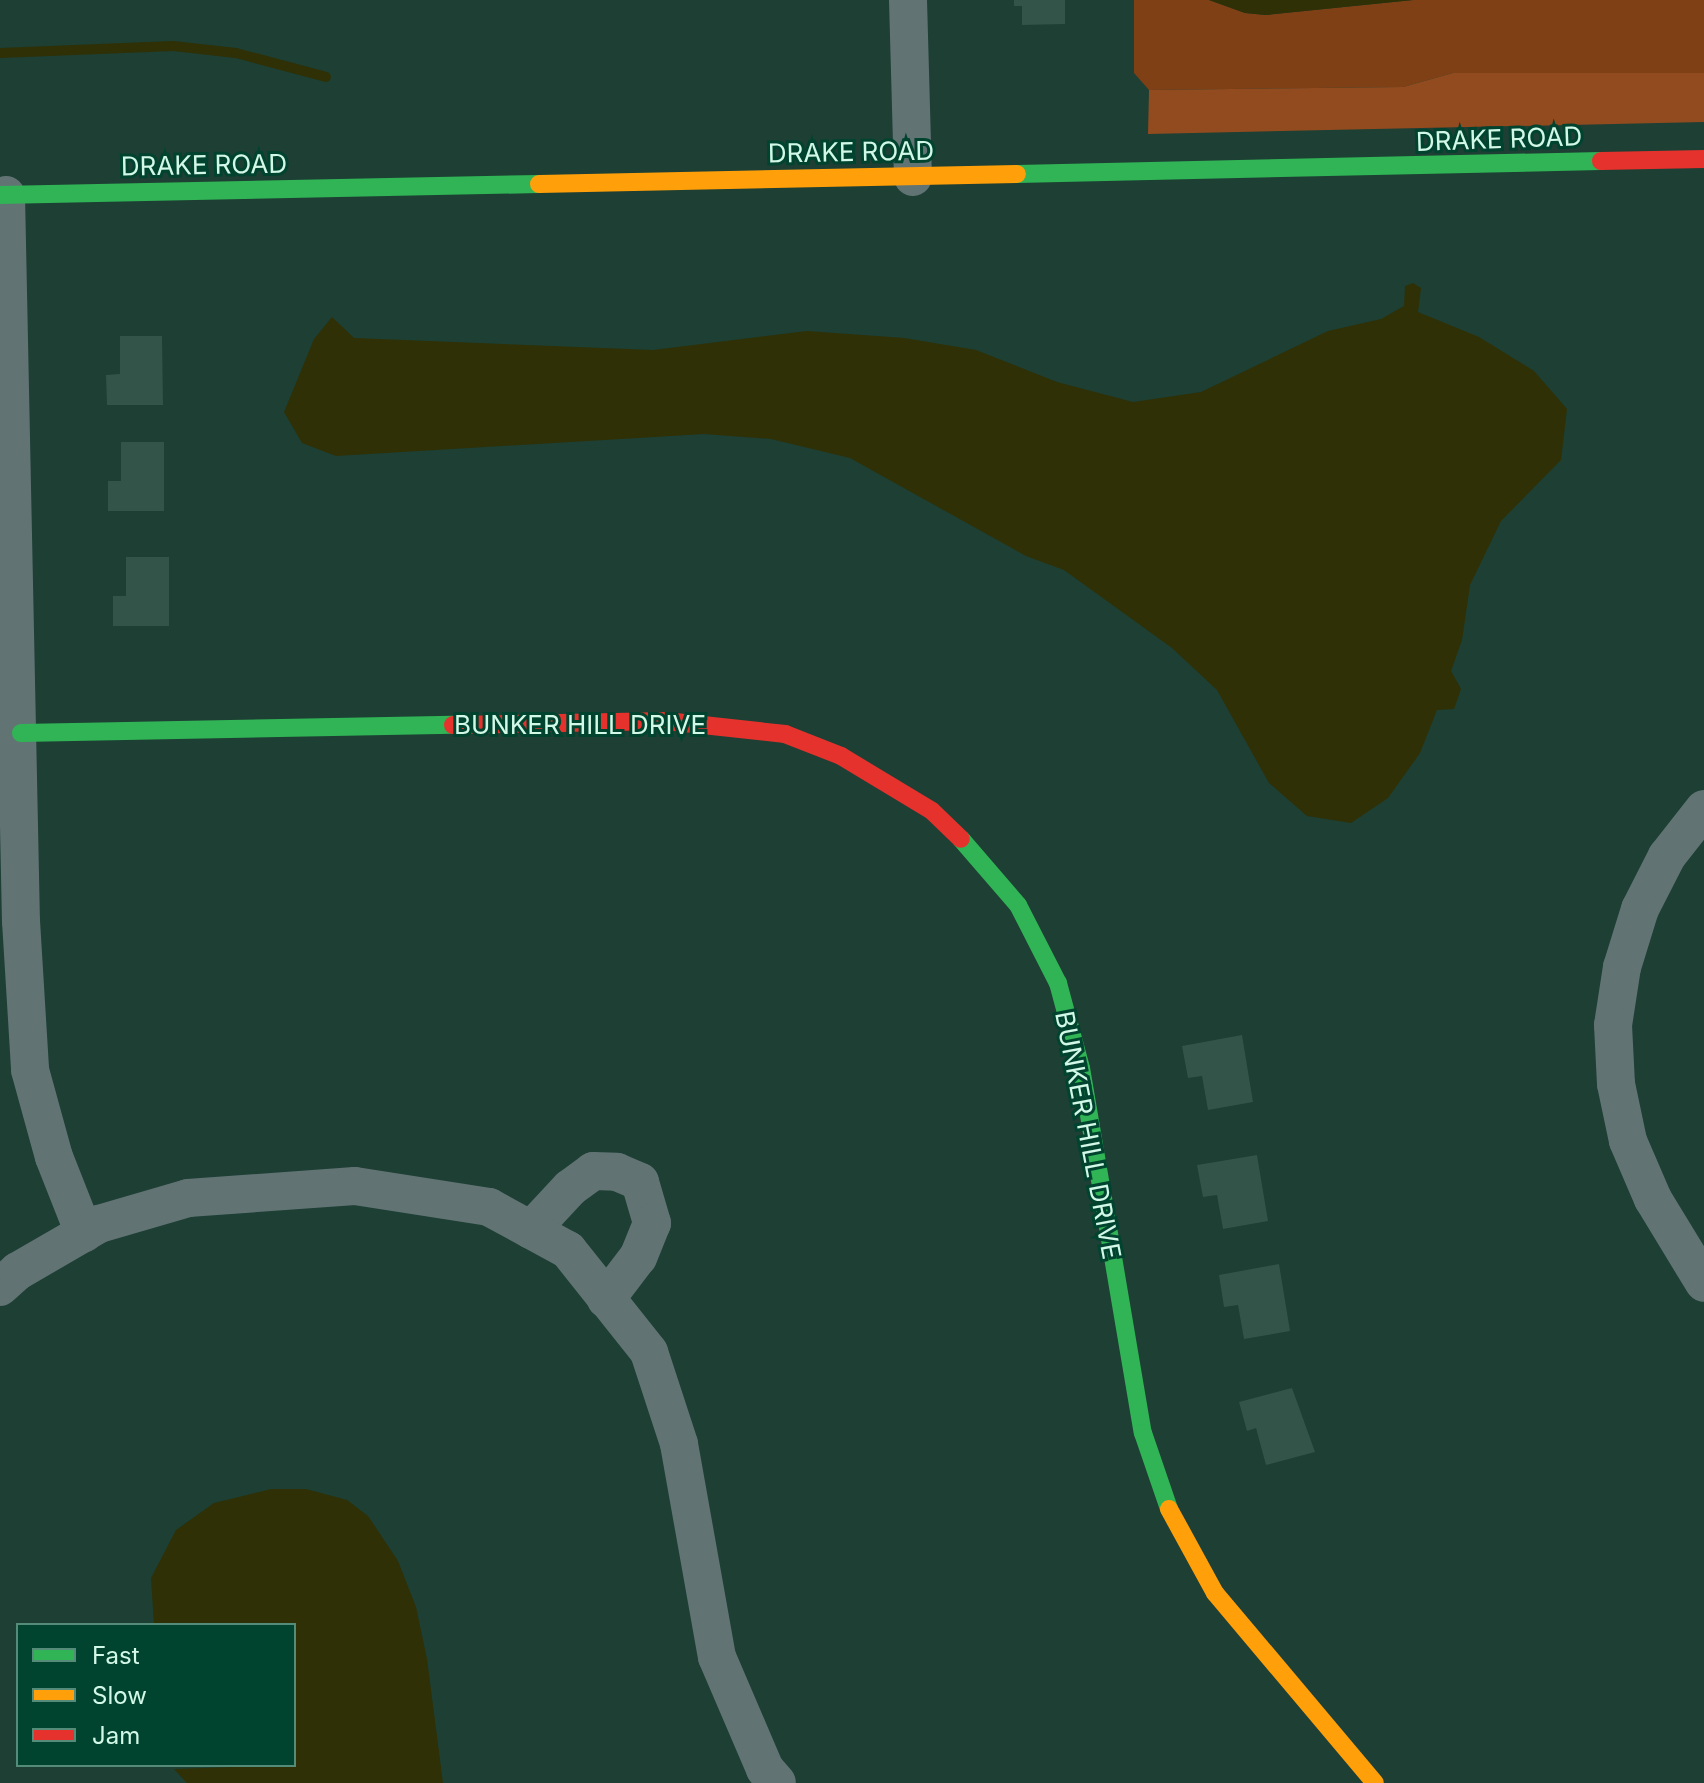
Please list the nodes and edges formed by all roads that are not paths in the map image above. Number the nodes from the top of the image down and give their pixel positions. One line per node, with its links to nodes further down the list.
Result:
1 (908, 0): 3 (street)
2 (1704, 159): 3 (street, DRAKE ROAD)
3 (913, 177): 4 (street, DRAKE ROAD)
4 (3, 195): 5 (street)
5 (21, 733): 8 (street); 13 (street, BUNKER HILL DRIVE)
6 (1704, 809): 9 (street)
7 (531, 1230): 8 (street); 11 (street); 11 (street)
8 (84, 1233): 10 (street)
9 (1698, 1261)
10 (0, 1287)
11 (606, 1299): 12 (street)
12 (777, 1783)
13 (1375, 1783)

